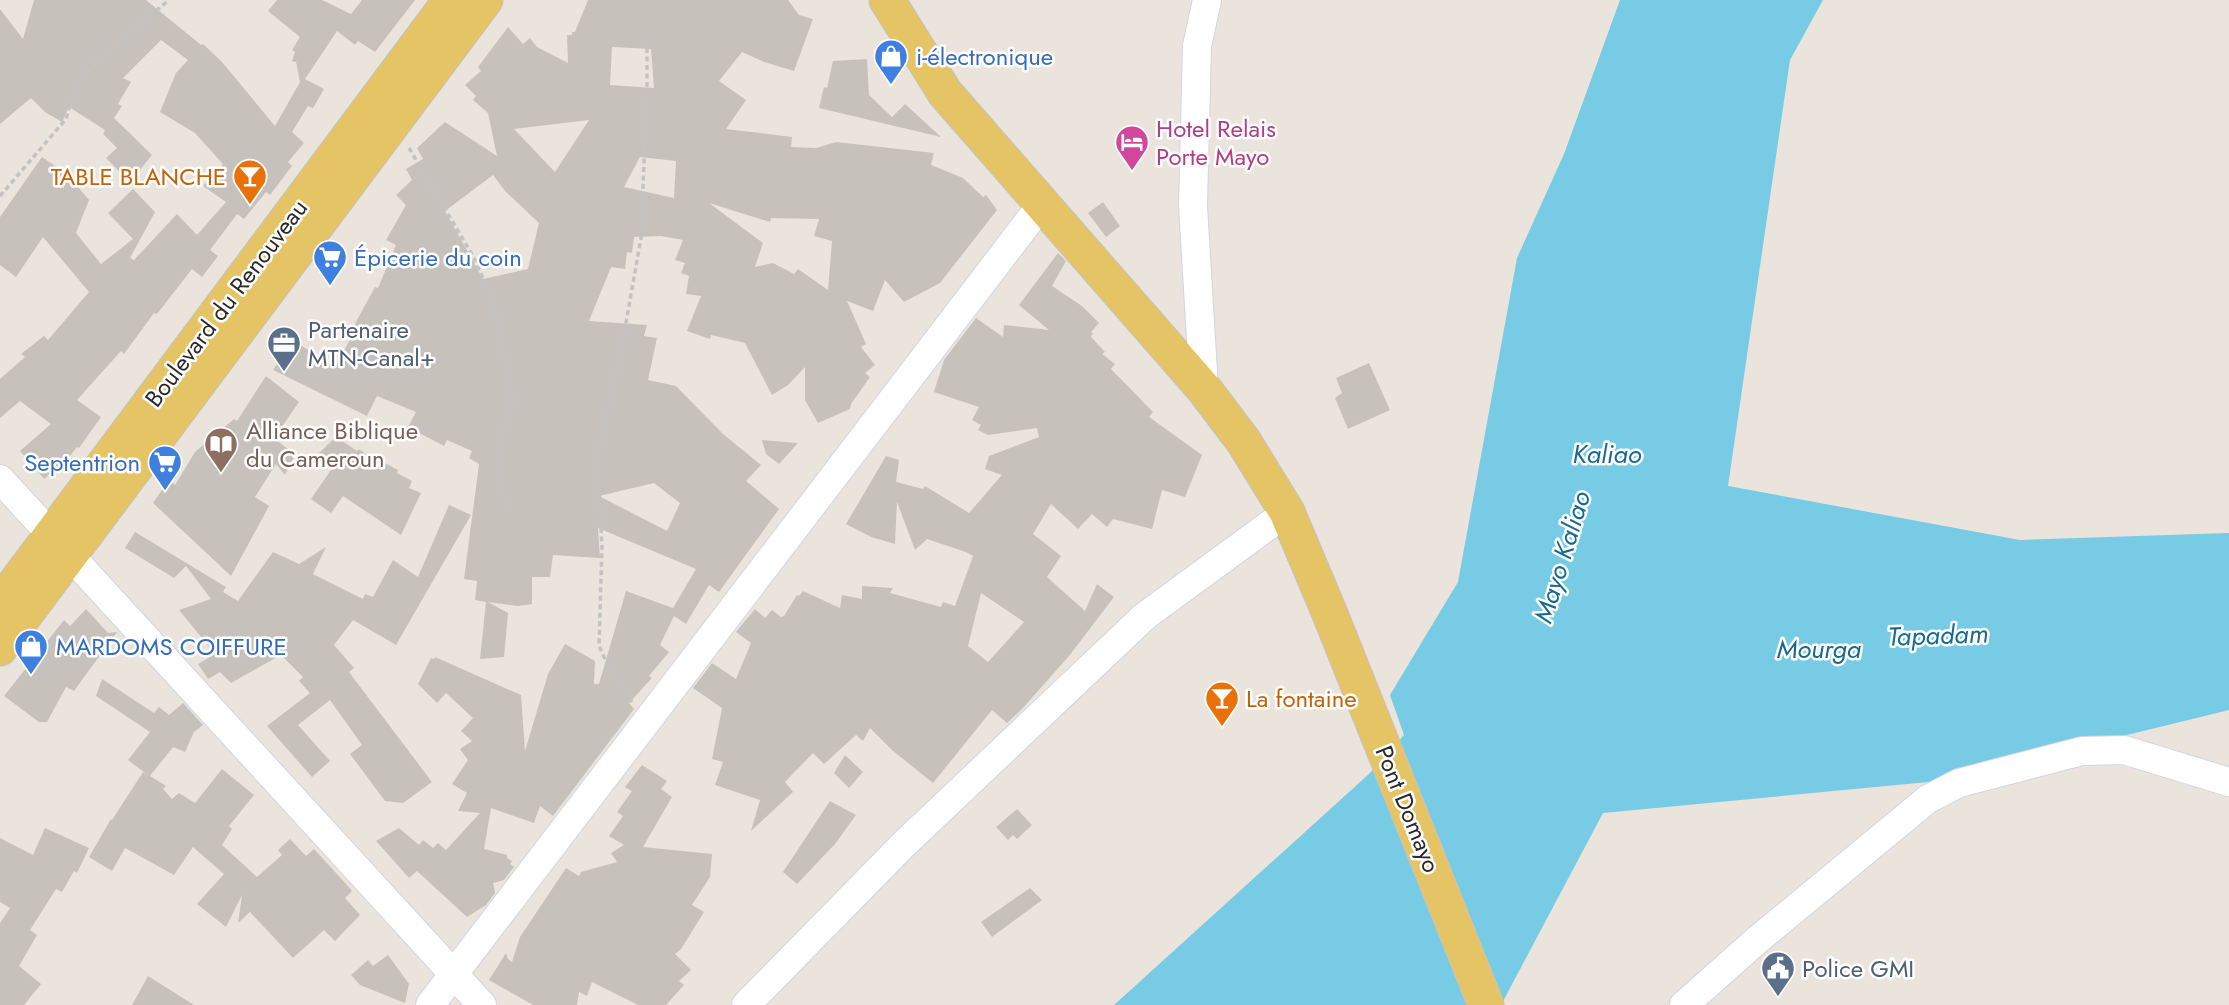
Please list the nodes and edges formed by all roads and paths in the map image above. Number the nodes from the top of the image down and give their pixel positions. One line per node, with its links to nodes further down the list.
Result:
1 (169, 0): 8 (path)
2 (451, 0): 14 (main road, Boulevard du Renouveau)
3 (485, 0): 7 (main road, Boulevard du Renouveau)
4 (887, 0): 9 (main road, Pont Domayo)
5 (1207, 0): 10 (street)
6 (647, 40): 17 (path)
7 (393, 122): 12 (path); 14 (main road, Boulevard du Renouveau)
8 (0, 195)
9 (1042, 204): 10 (main road, Pont Domayo); 17 (street)
10 (1204, 389): 13 (main road, Pont Domayo)
11 (0, 479): 14 (street)
12 (507, 511)
13 (1287, 512): 22 (street); 23 (main road, Pont Domayo)
14 (61, 547): 15 (main road, Boulevard du Renouveau); 16 (main road, Boulevard du Renouveau); 19 (street)
15 (0, 604)
16 (0, 648)
17 (647, 721): 19 (street)
18 (2229, 782): 24 (street)
19 (453, 973): 20 (street); 21 (street)
20 (430, 1005)
21 (482, 1005)
22 (746, 1005)
23 (1486, 1005)
24 (1684, 1005)

